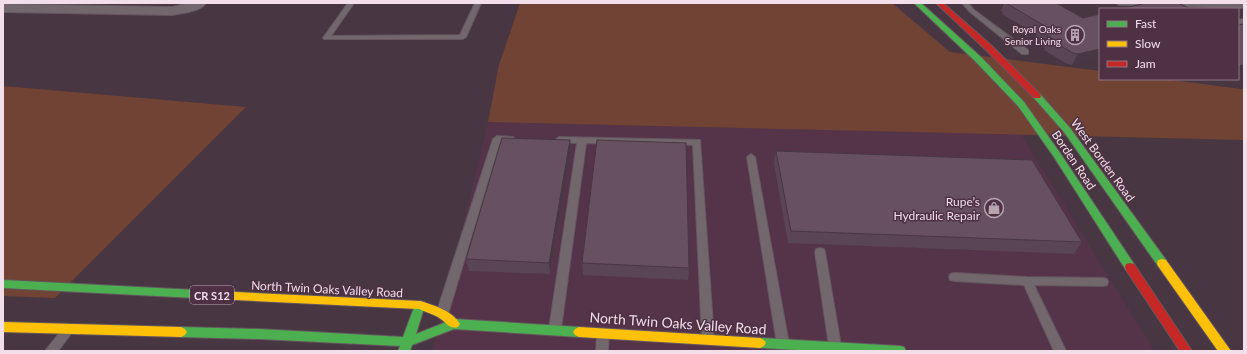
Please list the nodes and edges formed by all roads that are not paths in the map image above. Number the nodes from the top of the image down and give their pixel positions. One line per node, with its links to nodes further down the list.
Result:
1 (200, 3): 10 (street)
2 (351, 3): 3 (lane)
3 (478, 3)
4 (918, 3): 38 (main road, Borden Road)
5 (939, 3): 39 (main road, West Borden Road)
6 (965, 3): 11 (lane)
7 (1119, 3): 8 (lane)
8 (1180, 6): 9 (lane)
9 (1244, 6)
10 (3, 8)
11 (1025, 52)
12 (520, 140): 22 (lane)
13 (551, 140): 14 (lane)
14 (582, 140): 25 (lane); 28 (lane)
15 (751, 156): 30 (lane)
16 (820, 252): 31 (lane)
17 (954, 277): 18 (lane)
18 (1027, 281): 19 (lane); 37 (lane)
19 (1103, 282)
20 (3, 284): 21 (main road, North Twin Oaks Valley Road / CR S12)
21 (420, 306): 22 (main road, North Twin Oaks Valley Road / CR S12); 29 (main road)
22 (442, 314): 23 (main road, North Twin Oaks Valley Road / CR S12)
23 (454, 324): 25 (main road, North Twin Oaks Valley Road); 29 (main road, North Twin Oaks Valley Road)
24 (3, 327): 26 (main road, North Twin Oaks Valley Road)
25 (555, 329): 27 (main road, North Twin Oaks Valley Road)
26 (69, 330): 29 (main road, North Twin Oaks Valley Road); 33 (lane)
27 (603, 332): 28 (main road, North Twin Oaks Valley Road); 35 (lane)
28 (708, 339): 30 (main road, North Twin Oaks Valley Road)
29 (408, 342): 34 (main road)
30 (783, 344): 32 (main road, North Twin Oaks Valley Road)
31 (835, 347): 32 (main road, North Twin Oaks Valley Road); 36 (main road, North Twin Oaks Valley Road)
32 (817, 348)
33 (52, 351)
34 (404, 351)
35 (602, 351)
36 (900, 351)
37 (1060, 351)
38 (1186, 351)
39 (1225, 351)

